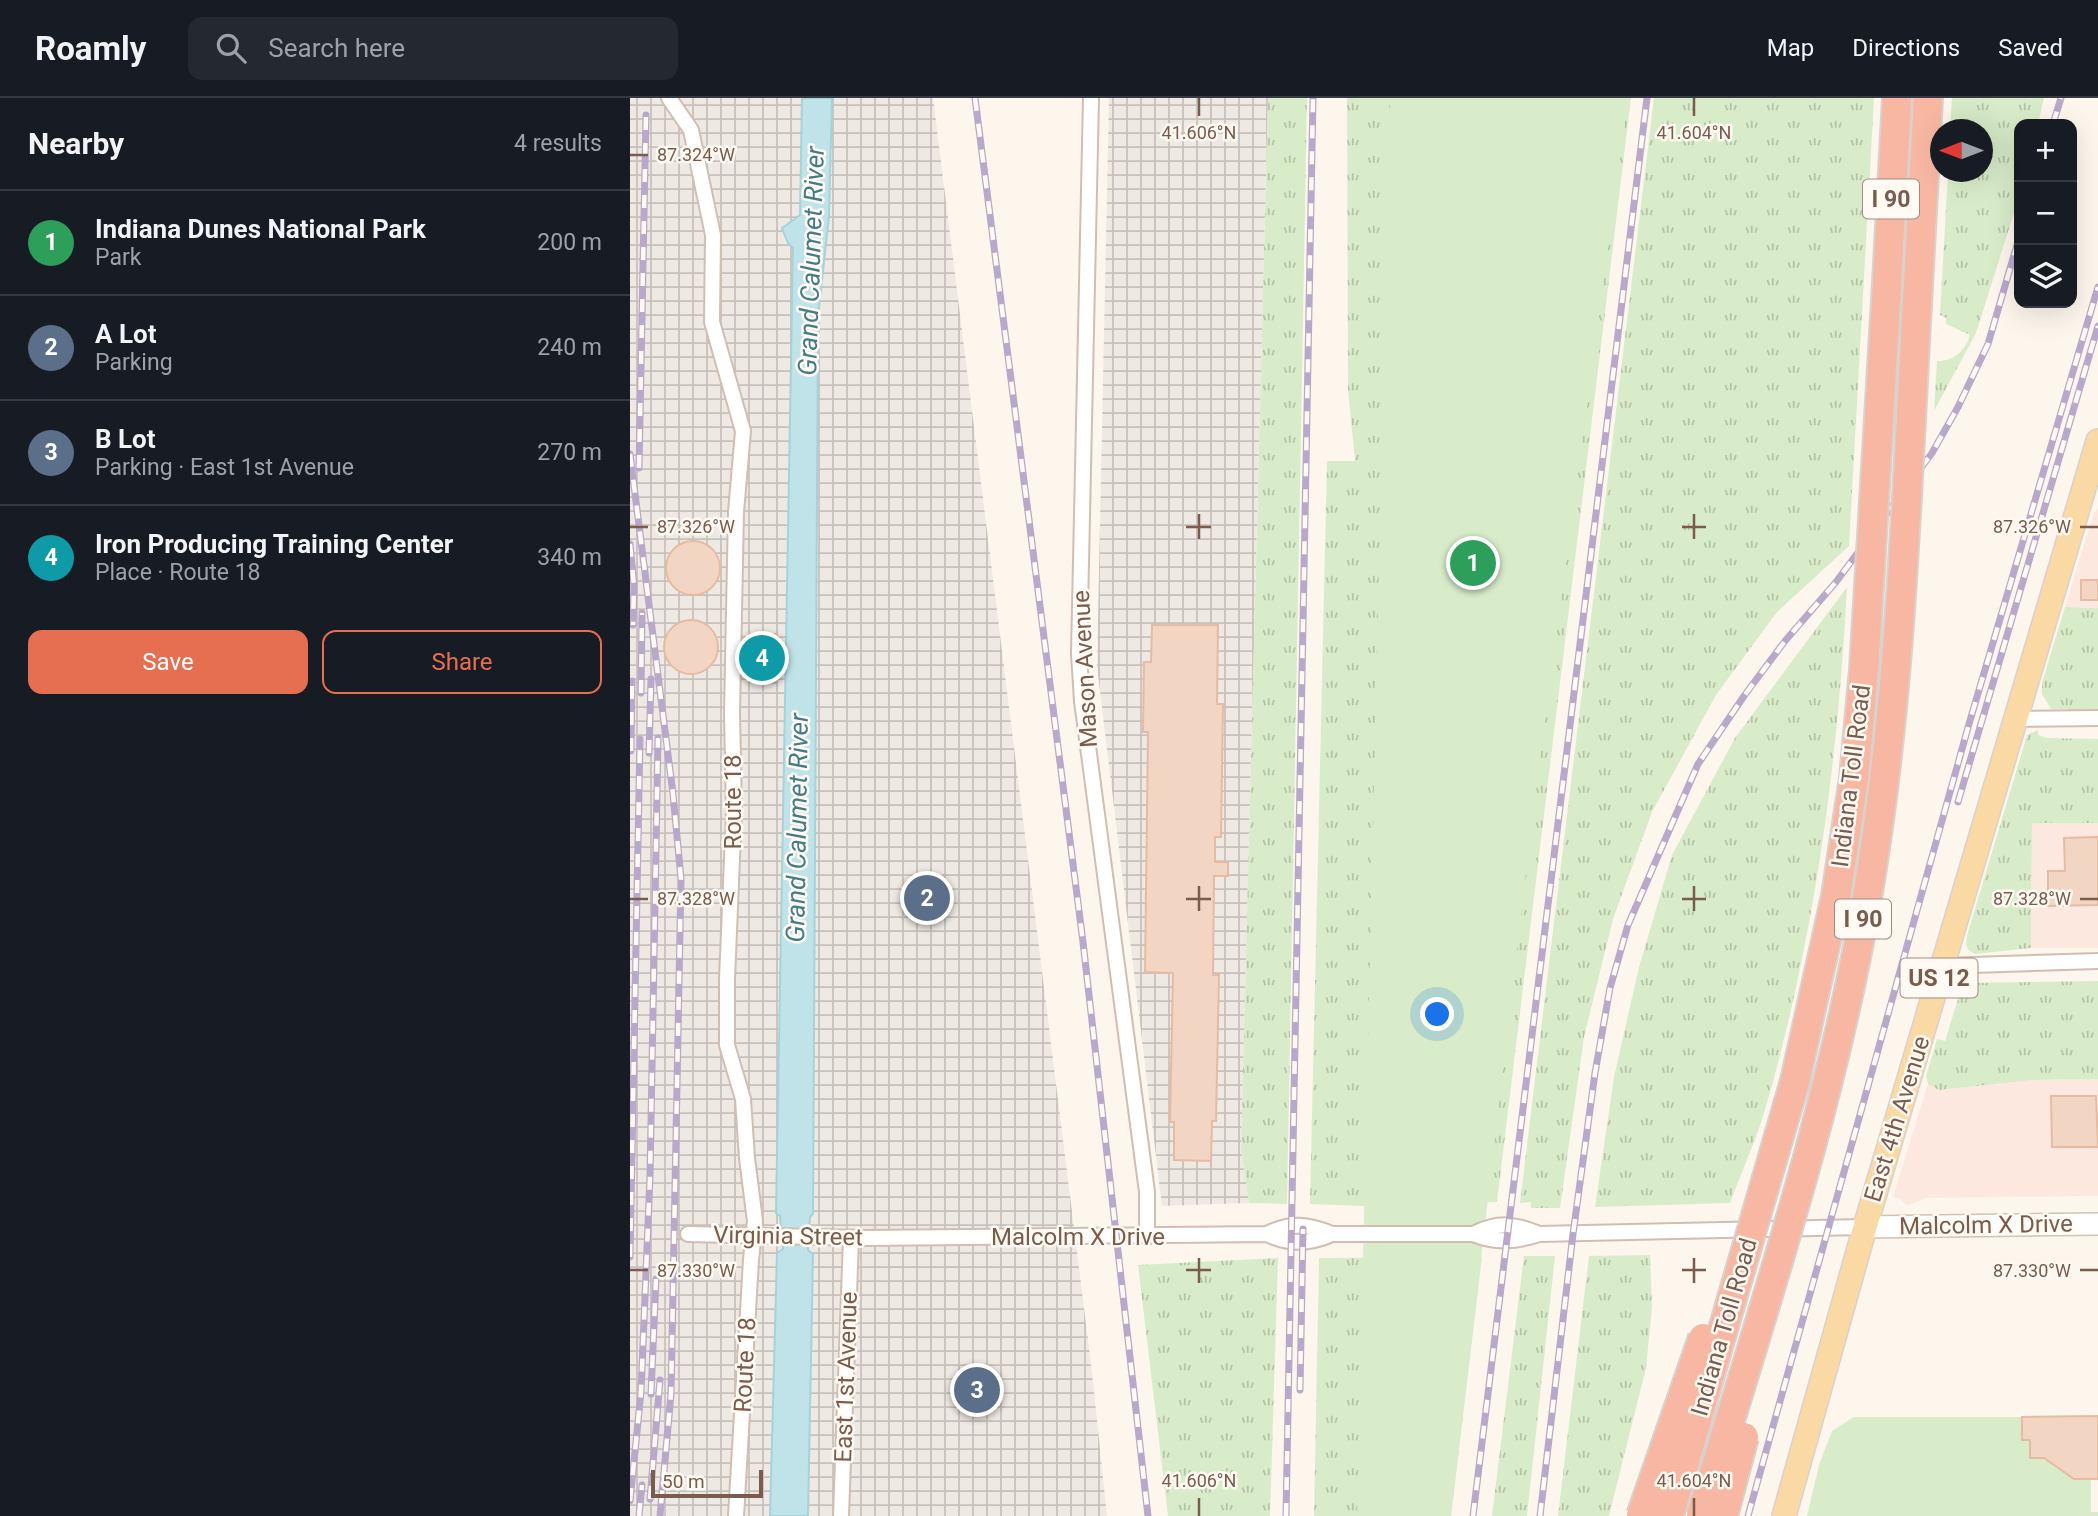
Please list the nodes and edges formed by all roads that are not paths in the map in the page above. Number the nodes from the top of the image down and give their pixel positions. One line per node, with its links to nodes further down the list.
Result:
1 (668, 98): 16 (street, Route 18)
2 (1091, 98): 17 (street, Mason Avenue)
3 (1897, 98): 12 (highway, Indiana Toll Road / I 90, bridge)
4 (1928, 98): 11 (highway, Indiana Toll Road / I 90, bridge)
5 (2098, 441): 6 (main road, East 4th Avenue / US 12)
6 (2090, 494): 8 (main road, East 4th Avenue / US 12)
7 (2098, 718): 8 (street)
8 (2016, 719): 10 (main road, East 4th Avenue / US 12)
9 (2098, 961): 10 (street)
10 (1942, 966): 14 (main road, East 4th Avenue / US 12)
11 (1796, 1195): 24 (highway, Indiana Toll Road / I 90, bridge); 25 (highway, bridge)
12 (1762, 1197): 22 (highway, bridge); 23 (highway, Indiana Toll Road / I 90, bridge)
13 (2098, 1224): 14 (street, Malcolm X Drive)
14 (1865, 1227): 17 (street, Malcolm X Drive); 26 (main road, East 4th Avenue / US 12)
15 (688, 1234): 16 (street, Virginia Street)
16 (755, 1236): 18 (street, Virginia Street); 20 (street, Route 18)
17 (1147, 1237): 19 (street, Malcolm X Drive)
18 (851, 1238): 19 (street, Virginia Street); 21 (street, East 1st Avenue)
19 (888, 1238)
20 (736, 1516)
21 (841, 1516)
22 (1640, 1516)
23 (1669, 1516)
24 (1701, 1516)
25 (1723, 1516)
26 (1784, 1516)

